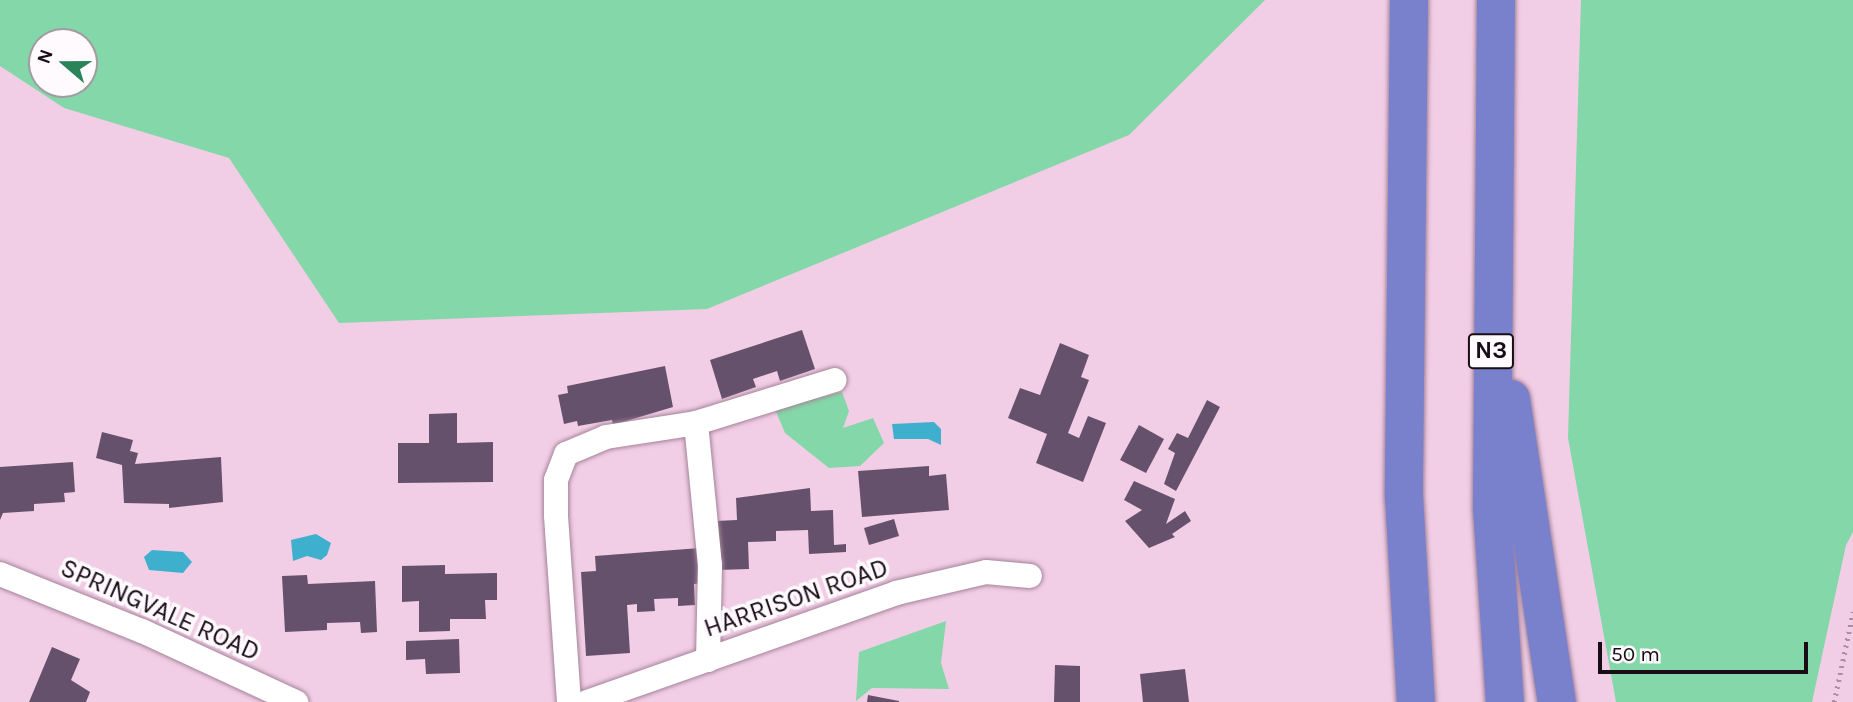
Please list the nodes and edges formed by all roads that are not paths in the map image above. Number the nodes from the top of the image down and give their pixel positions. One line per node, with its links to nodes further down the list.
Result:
1 (1409, 0): 12 (highway)
2 (1496, 0): 3 (highway, N3)
3 (1490, 272): 13 (highway, N3); 14 (highway)
4 (835, 380): 5 (street)
5 (696, 423): 8 (street); 10 (street)
6 (0, 574): 9 (street, SPRINGVALE ROAD)
7 (1030, 576): 8 (street, HARRISON ROAD)
8 (708, 660): 11 (street, HARRISON ROAD)
9 (294, 702)
10 (569, 702)
11 (587, 702)
12 (1416, 702)
13 (1506, 702)
14 (1557, 702)

